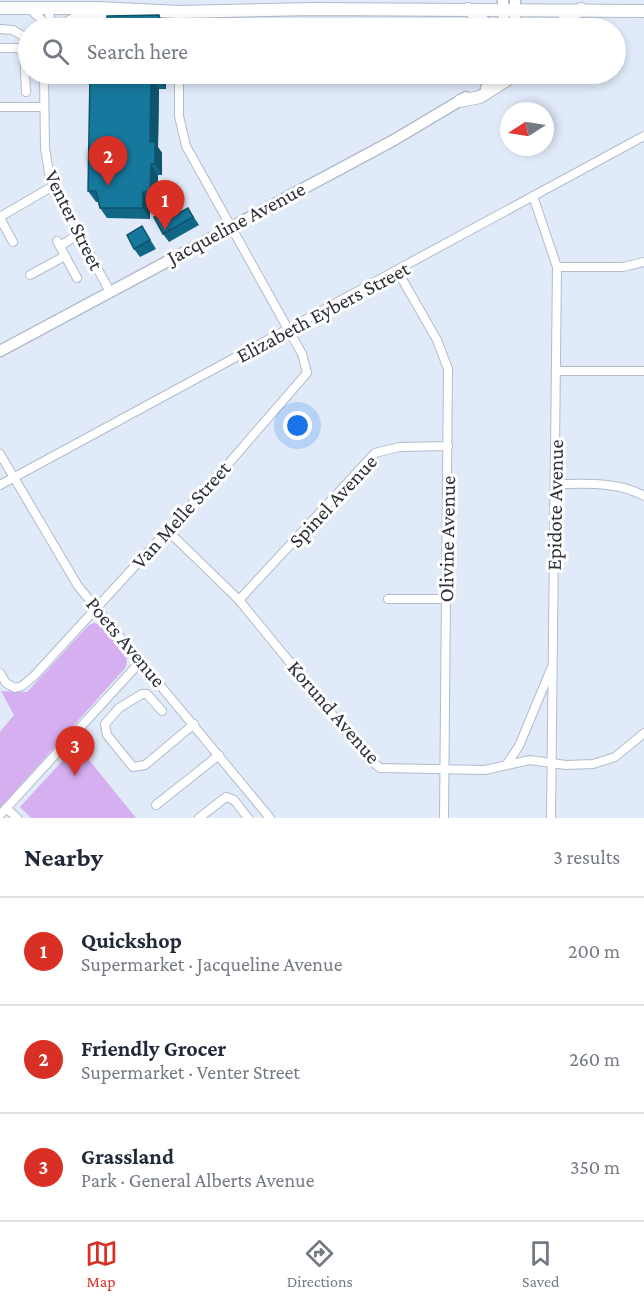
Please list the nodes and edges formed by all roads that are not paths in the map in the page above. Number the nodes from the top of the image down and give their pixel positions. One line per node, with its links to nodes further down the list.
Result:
1 (31, 4): 3 (main road); 4 (main road); 9 (street)
2 (509, 5): 5 (main road); 6 (main road)
3 (47, 7): 8 (main road); 10 (street)
4 (0, 8)
5 (468, 9): 8 (main road); 12 (main road)
6 (581, 9): 7 (main road); 13 (main road)
7 (644, 11)
8 (180, 12): 11 (main road)
9 (41, 18)
10 (51, 18)
11 (77, 18)
12 (479, 18)
13 (568, 18)
14 (0, 29): 15 (street)
15 (18, 33)
16 (0, 48): 17 (street)
17 (18, 49)
18 (26, 84): 24 (street)
19 (44, 84): 28 (street, Venter Street)
20 (179, 84): 33 (street, Van Melle Street)
21 (482, 84): 25 (street, Jacqueline Avenue)
22 (491, 84): 25 (street, Jacqueline Avenue)
23 (502, 84): 26 (main road)
24 (26, 92)
25 (472, 94): 26 (street, Jacqueline Avenue)
26 (460, 101): 33 (street, Jacqueline Avenue)
27 (0, 107): 28 (street)
28 (44, 107): 30 (street, Venter Street)
29 (644, 136): 31 (street, Elizabeth Eybers Street)
30 (53, 186): 32 (street); 34 (street, Venter Street)
31 (533, 196): 38 (street, Epidote Avenue); 39 (street, Elizabeth Eybers Street)
32 (0, 217): 35 (street)
33 (231, 225): 42 (street, Jacqueline Avenue); 43 (street, Van Melle Street)
34 (79, 234): 36 (street); 42 (street, Venter Street)
35 (13, 242)
36 (65, 256): 40 (street); 41 (street)
37 (644, 262): 38 (street)
38 (557, 267): 45 (street, Epidote Avenue)
39 (398, 272): 43 (street, Elizabeth Eybers Street); 47 (street, Olivine Avenue)
40 (30, 275)
41 (77, 278)
42 (110, 292): 44 (street, Jacqueline Avenue)
43 (288, 330): 49 (street, Elizabeth Eybers Street); 53 (street, Van Melle Street)
44 (0, 351)
45 (556, 371): 46 (street); 50 (street, Epidote Avenue)
46 (644, 371)
47 (448, 446): 55 (street, Olivine Avenue); 56 (street, Spinel Avenue)
48 (0, 453): 49 (street, Poets Avenue)
49 (14, 478): 51 (street, Elizabeth Eybers Street); 57 (street, Poets Avenue)
50 (555, 484): 52 (street); 59 (street, Epidote Avenue)
51 (0, 485)
52 (644, 496)
53 (166, 530): 56 (street, Korund Avenue); 57 (street, Van Melle Street)
54 (387, 599): 55 (street)
55 (446, 599): 69 (street, Olivine Avenue)
56 (239, 600): 69 (street, Korund Avenue)
57 (98, 608): 58 (street, Poets Avenue); 60 (street, Van Melle Street)
58 (141, 661): 61 (street, Poets Avenue); 71 (street)
59 (553, 664): 67 (street); 68 (street, Epidote Avenue)
60 (0, 674)
61 (168, 692): 62 (street); 64 (street, Poets Avenue)
62 (155, 702): 63 (street); 64 (street)
63 (162, 711)
64 (194, 724): 66 (street, Poets Avenue)
65 (644, 733): 68 (street, Korund Avenue)
66 (219, 755): 70 (street); 75 (street, Poets Avenue)
67 (507, 764): 68 (street, Korund Avenue); 69 (street, Korund Avenue)
68 (553, 764): 77 (street, Epidote Avenue)
69 (445, 769): 76 (street, Olivine Avenue)
70 (156, 805)
71 (3, 811): 72 (street)
72 (17, 818)
73 (200, 818): 74 (street)
74 (248, 818)
75 (270, 818)
76 (444, 818)
77 (551, 818)

